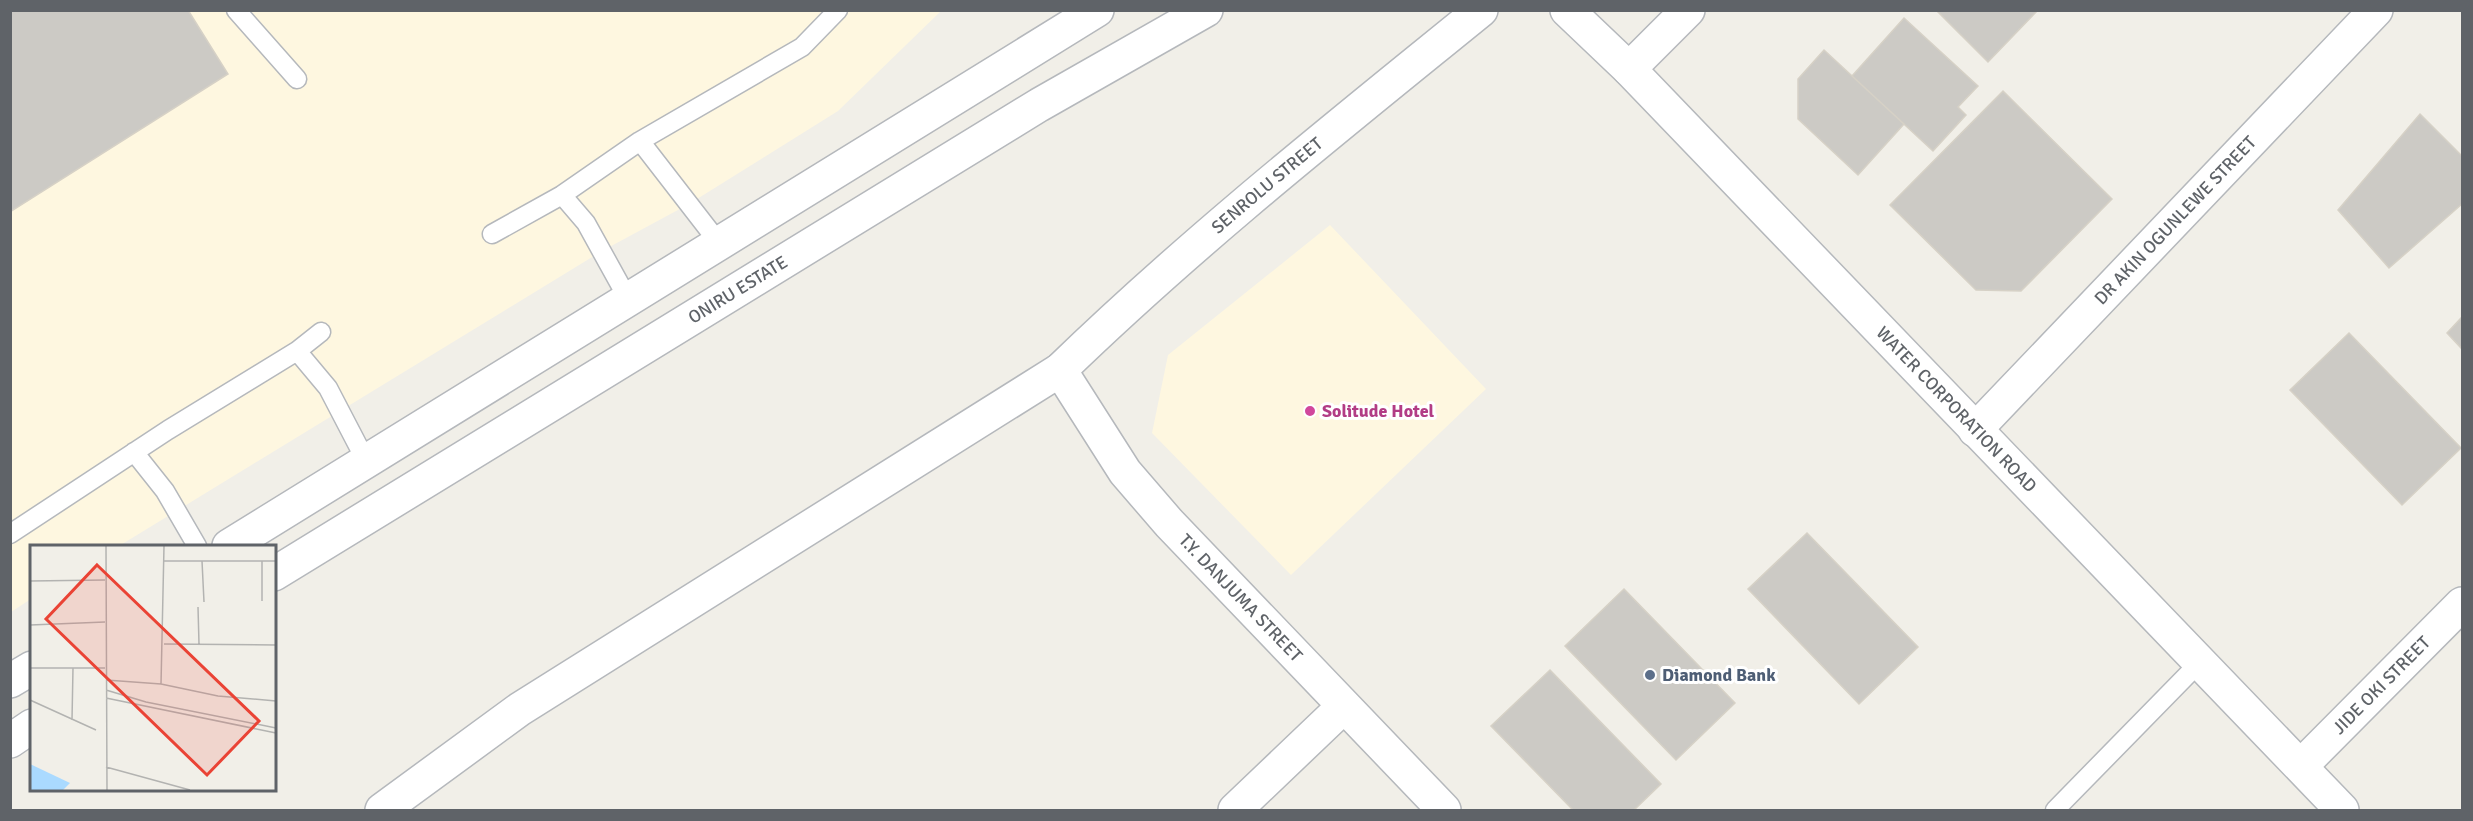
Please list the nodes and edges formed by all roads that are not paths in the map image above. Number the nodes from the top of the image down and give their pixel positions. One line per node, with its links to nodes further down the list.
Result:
1 (236, 10): 10 (lane)
2 (838, 10): 11 (lane)
3 (1097, 10): 14 (street)
4 (1206, 10): 25 (street, ONIRU ESTATE)
5 (1481, 10): 18 (street, SENROLU STREET)
6 (1567, 10): 9 (street, WATER CORPORATION ROAD)
7 (1688, 10): 9 (street)
8 (2376, 10): 19 (street, DR AKIN OGUNLEWE STREET)
9 (1629, 69): 19 (street, WATER CORPORATION ROAD)
10 (297, 80)
11 (640, 141): 12 (lane); 14 (lane)
12 (562, 195): 13 (lane); 15 (lane)
13 (492, 234)
14 (719, 243): 15 (street)
15 (628, 299): 21 (street)
16 (321, 332): 17 (lane)
17 (297, 351): 20 (lane); 21 (lane)
18 (1060, 370): 30 (street, T.Y. DANJUMA STREET); 35 (street, SENROLU STREET)
19 (1975, 430): 27 (street, WATER CORPORATION ROAD)
20 (134, 452): 22 (lane); 23 (lane)
21 (366, 461): 24 (street)
22 (10, 534)
23 (196, 545)
24 (231, 545)
25 (276, 573)
26 (2463, 604): 33 (street, JIDE OKI STREET)
27 (2199, 663): 33 (street, WATER CORPORATION ROAD); 38 (lane)
28 (30, 669): 29 (street)
29 (10, 681)
30 (1343, 707): 36 (street); 37 (street, T.Y. DANJUMA STREET)
31 (30, 727): 32 (street)
32 (10, 741)
33 (2301, 766): 34 (street, WATER CORPORATION ROAD)
34 (2339, 809)
35 (382, 810)
36 (1235, 810)
37 (1444, 810)
38 (2055, 810)

